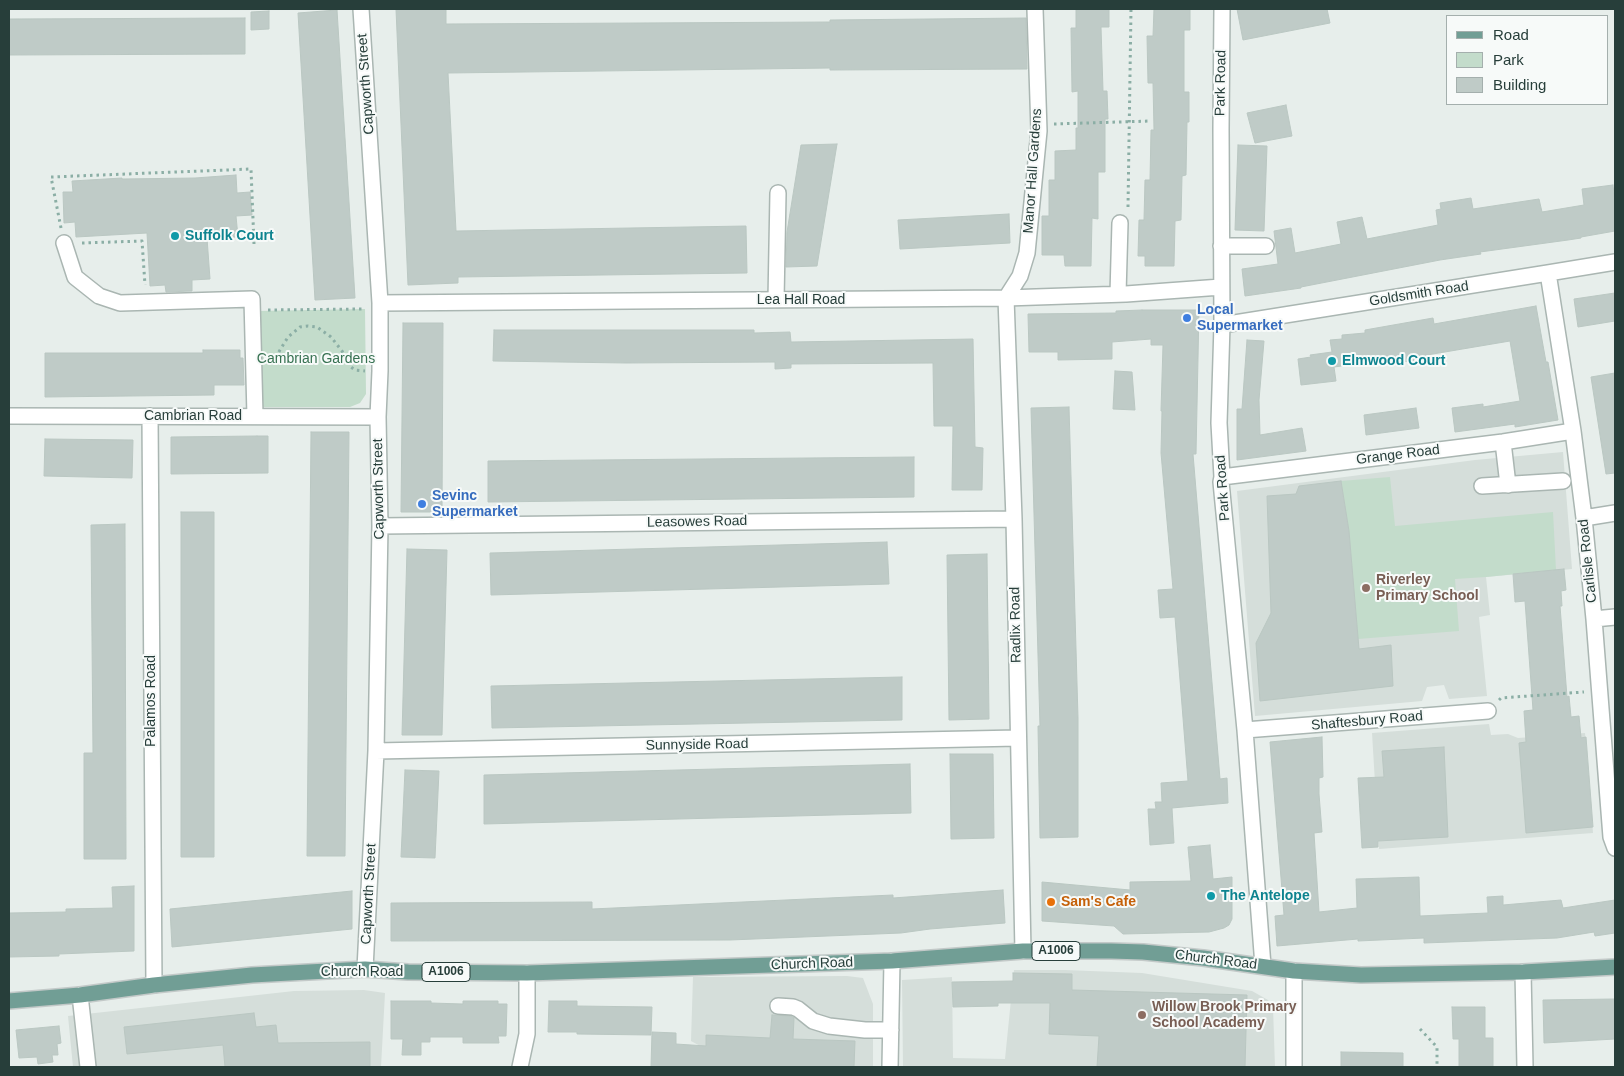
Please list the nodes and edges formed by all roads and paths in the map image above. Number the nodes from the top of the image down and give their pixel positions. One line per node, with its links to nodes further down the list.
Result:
1 (361, 9): 21 (street, Capworth Street)
2 (1034, 9): 7 (street, Manor Hall Gardens)
3 (1131, 9): 6 (path)
4 (1222, 9): 12 (street, Park Road)
5 (1151, 121): 6 (path)
6 (1130, 123): 7 (path); 9 (path)
7 (1039, 124): 18 (street, Manor Hall Gardens)
8 (778, 193): 19 (street)
9 (1120, 226): 17 (street)
10 (64, 243): 11 (path); 20 (street); 20 (path)
11 (254, 244)
12 (1221, 246): 13 (street); 16 (street, Park Road)
13 (1266, 246)
14 (1615, 262): 15 (street, Goldsmith Road)
15 (1548, 274): 23 (street, Goldsmith Road); 30 (street, Carlisle Road)
16 (1221, 287): 17 (street, Lea Hall Road); 23 (street, Park Road)
17 (1118, 294): 18 (street, Lea Hall Road)
18 (1006, 298): 19 (street, Lea Hall Road); 37 (street, Radlix Road)
19 (776, 300): 21 (street, Lea Hall Road)
20 (146, 303): 28 (street)
21 (380, 307): 22 (path); 25 (street, Capworth Street)
22 (267, 310)
23 (1222, 325): 32 (street, Park Road)
24 (270, 365): 25 (path)
25 (380, 371): 29 (street, Capworth Street)
26 (9, 416): 27 (street, Cambrian Road)
27 (150, 416): 28 (street, Cambrian Road); 56 (street, Palamos Road)
28 (255, 416): 29 (street, Cambrian Road)
29 (378, 417): 39 (street, Capworth Street)
30 (1573, 431): 31 (street, Grange Road); 38 (street, Carlisle Road)
31 (1503, 442): 32 (street, Grange Road); 34 (street)
32 (1222, 477): 44 (street, Park Road)
33 (1563, 481): 34 (street)
34 (1508, 485): 35 (street)
35 (1482, 486)
36 (1615, 514): 38 (street)
37 (1014, 518): 39 (street, Leasowes Road); 45 (street, Radlix Road)
38 (1584, 518): 41 (street, Carlisle Road)
39 (380, 526): 46 (street, Capworth Street)
40 (1615, 617): 41 (street)
41 (1594, 620): 42 (street, Carlisle Road)
42 (1599, 691): 43 (path); 47 (street, Carlisle Road)
43 (1488, 711): 44 (street, Shaftesbury Road)
44 (1245, 730): 50 (street, Park Road)
45 (1018, 738): 46 (street, Sunnyside Road); 48 (street, Radlix Road)
46 (376, 752): 52 (street, Capworth Street)
47 (1615, 848)
48 (1023, 951): 49 (main road, Church Road / A1006); 50 (main road, Church Road / A1006)
49 (892, 961): 55 (main road, Church Road / A1006); 61 (street)
50 (1263, 966): 53 (main road, Church Road / A1006)
51 (1615, 967): 54 (main road, Church Road / A1006)
52 (366, 969): 55 (main road, Church Road / A1006); 56 (main road, Church Road / A1006)
53 (1294, 971): 54 (main road, Church Road / A1006); 65 (street)
54 (1523, 972): 67 (street)
55 (527, 973): 63 (street)
56 (154, 985): 57 (main road, Church Road / A1006)
57 (80, 995): 58 (main road, Church Road / A1006); 62 (street)
58 (9, 1001)
59 (778, 1006): 61 (street)
60 (1420, 1029): 66 (path)
61 (891, 1030): 64 (street)
62 (88, 1067)
63 (520, 1067)
64 (890, 1067)
65 (1294, 1067)
66 (1437, 1067)
67 (1525, 1067)

